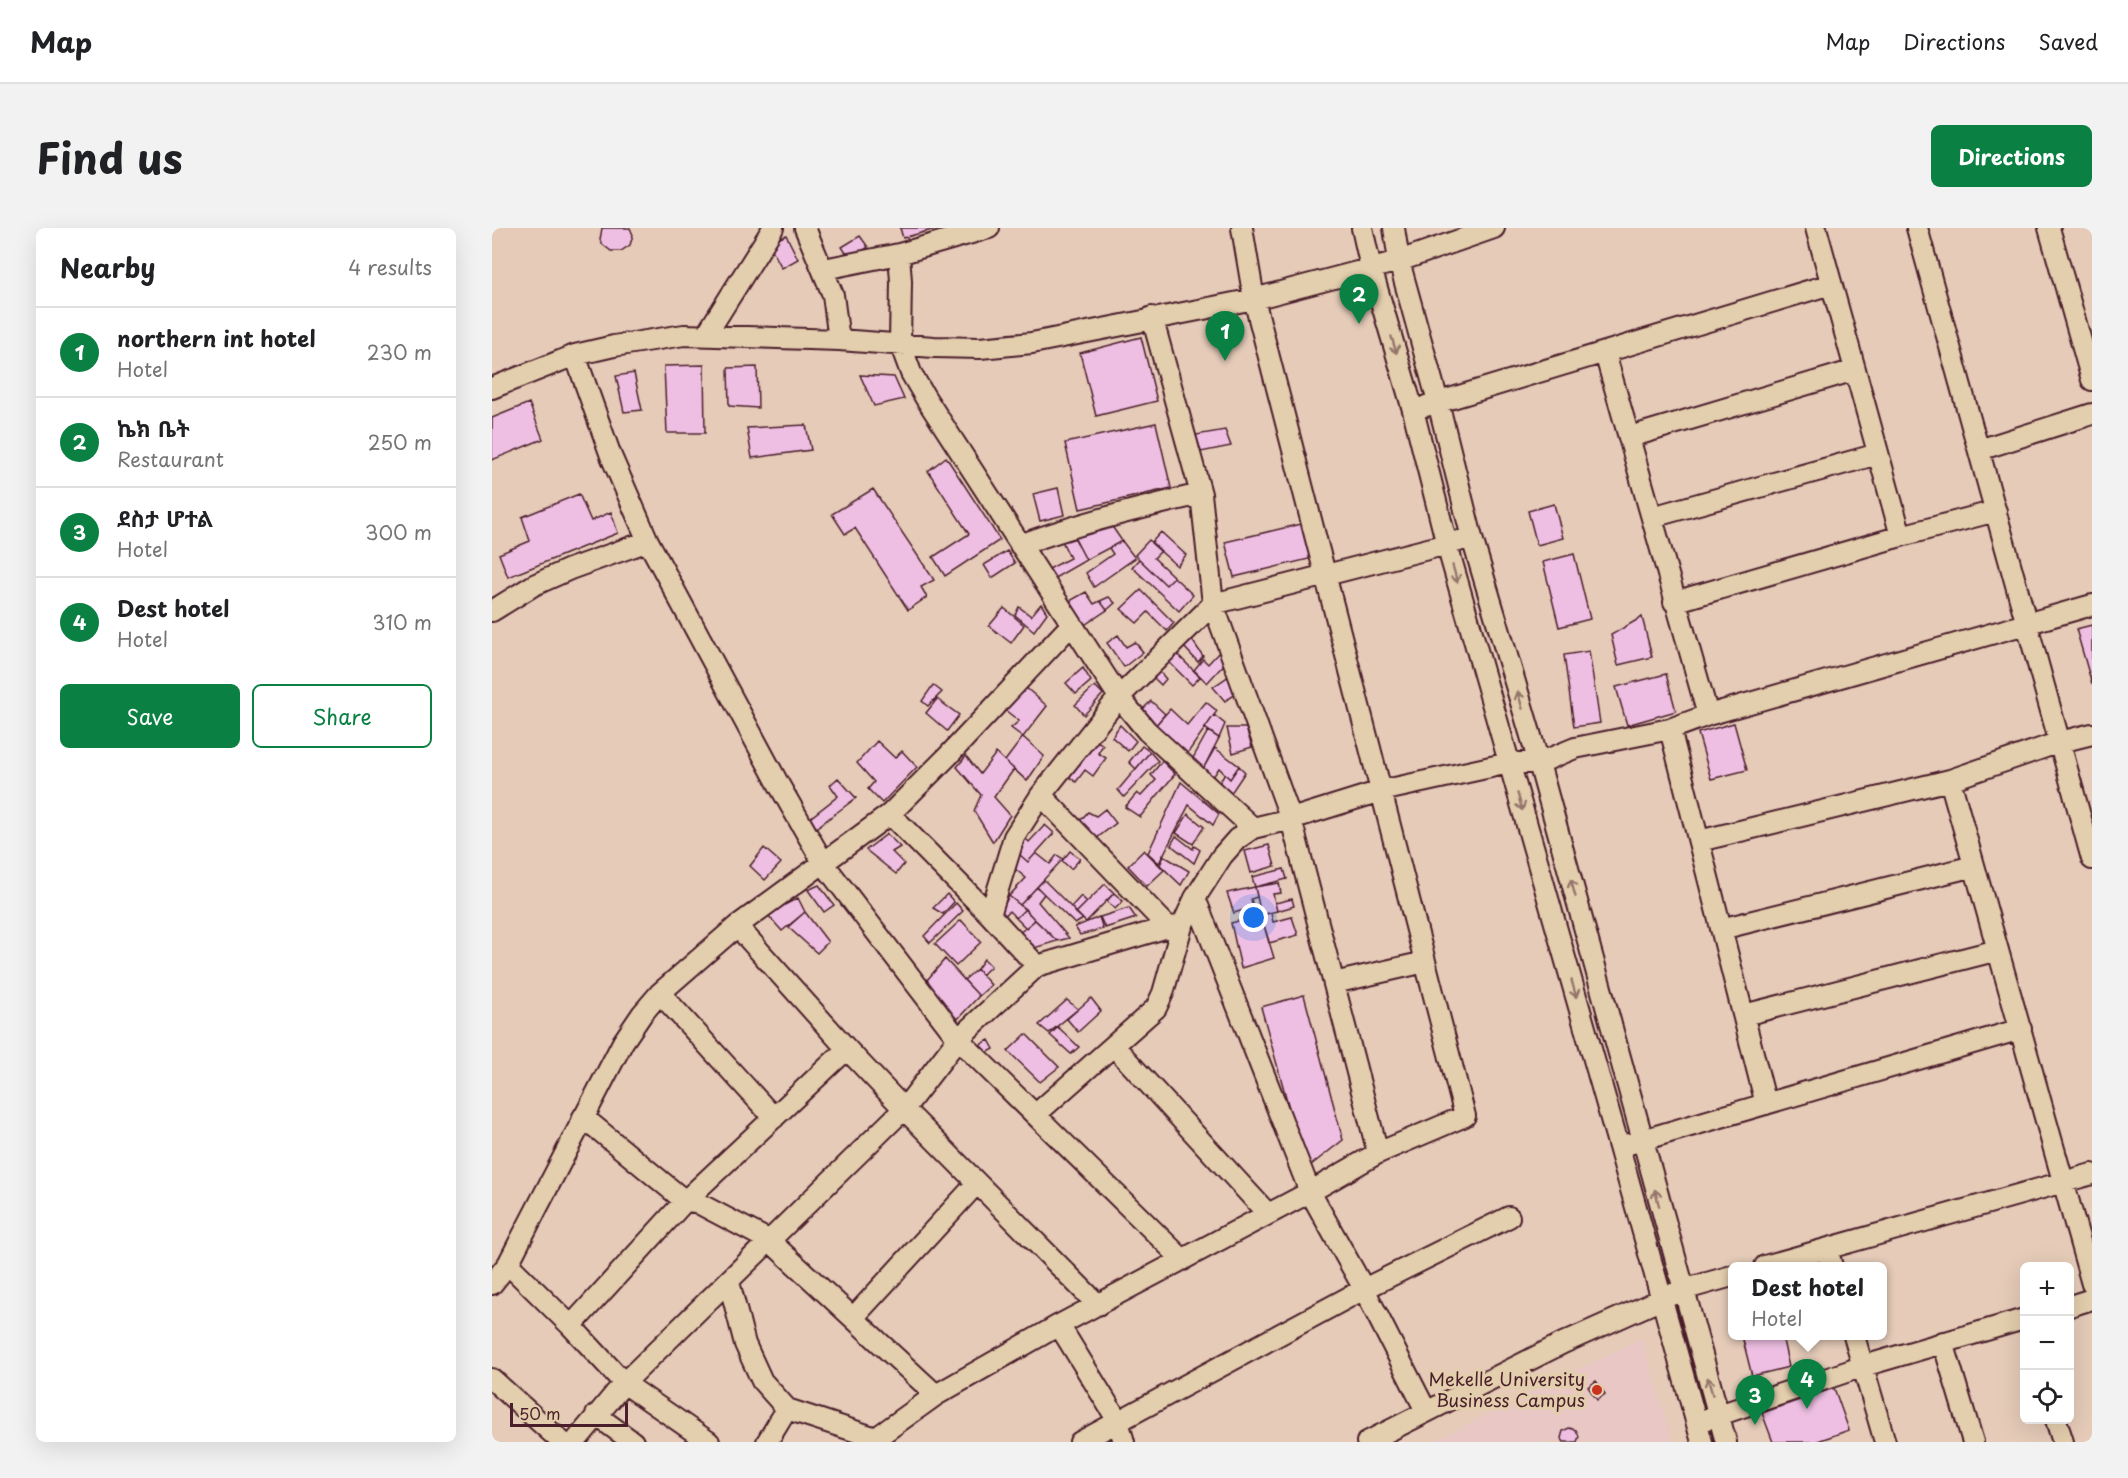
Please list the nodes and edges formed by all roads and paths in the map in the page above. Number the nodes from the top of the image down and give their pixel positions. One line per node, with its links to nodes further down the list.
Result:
1 (773, 228): 19 (street)
2 (806, 228): 15 (street)
3 (989, 228): 11 (street)
4 (1242, 228): 17 (street)
5 (1362, 228): 14 (street)
6 (1394, 228): 13 (street)
7 (1494, 228): 13 (street)
8 (1816, 228): 16 (street)
9 (1917, 228): 31 (street)
10 (2049, 228): 25 (street)
11 (953, 233): 12 (street)
12 (899, 254): 15 (street); 21 (street)
13 (1399, 261): 14 (street); 27 (street)
14 (1371, 268): 17 (street); 28 (street, one-way to 28)
15 (824, 269): 20 (street)
16 (1831, 284): 22 (street); 24 (street)
17 (1254, 298): 18 (street); 41 (street)
18 (1152, 317): 21 (street); 33 (street)
19 (706, 335): 20 (street); 23 (street)
20 (839, 340): 21 (street)
21 (900, 343): 39 (street)
22 (1605, 353): 27 (street); 30 (street)
23 (575, 355): 26 (street); 38 (street)
24 (1854, 370): 30 (street); 32 (street)
25 (2092, 380)
26 (492, 388)
27 (1438, 402): 28 (street); 37 (street)
28 (1413, 410): 40 (street)
29 (2092, 414): 31 (street)
30 (1630, 437): 35 (street)
31 (1979, 450): 34 (street)
32 (1878, 454): 35 (street); 36 (street)
33 (1201, 494): 39 (street); 43 (street)
34 (1996, 511): 36 (street); 46 (street)
35 (1652, 517): 42 (street)
36 (1901, 536): 42 (street)
37 (1472, 538): 40 (street); 54 (street, one-way to 37)
38 (648, 541): 45 (street); 63 (street)
39 (1020, 545): 47 (street)
40 (1447, 545): 41 (street); 53 (street, one-way to 53)
41 (1326, 575): 43 (street); 56 (street)
42 (1674, 602): 49 (street)
43 (1213, 604): 48 (street); 59 (street)
44 (2092, 605): 46 (street)
45 (492, 611)
46 (2027, 622): 49 (street); 52 (street)
47 (1071, 625): 48 (street); 58 (street)
48 (1119, 697): 57 (street); 60 (street)
49 (1708, 715): 50 (street)
50 (1670, 729): 54 (street); 61 (street)
51 (2092, 734): 52 (street)
52 (2060, 742): 55 (street); 62 (street)
53 (1509, 763): 54 (street); 56 (street); 71 (street, one-way to 71)
54 (1539, 763): 69 (street, one-way to 54)
55 (1950, 780): 61 (street); 64 (street)
56 (1381, 791): 59 (street); 73 (street)
57 (1041, 795): 66 (street); 68 (street)
58 (890, 814): 63 (street); 66 (street)
59 (1291, 819): 60 (street); 75 (street)
60 (1253, 828): 65 (street)
61 (1699, 841): 70 (street)
62 (2092, 859)
63 (824, 864): 67 (street); 79 (street)
64 (1974, 866): 70 (street); 72 (street)
65 (1195, 898): 68 (street); 93 (street)
66 (990, 915): 74 (street)
67 (737, 926): 76 (street); 81 (street)
68 (1175, 926): 74 (street); 80 (street)
69 (1584, 926): 71 (street); 87 (street)
70 (1721, 929): 77 (street)
71 (1557, 932): 88 (street, one-way to 88)
72 (1998, 950): 77 (street); 78 (street)
73 (1425, 962): 75 (street); 89 (street)
74 (1037, 966): 79 (street)
75 (1334, 983): 89 (street)
76 (660, 993): 85 (street); 86 (street)
77 (1744, 1015): 82 (street)
78 (2020, 1029): 82 (street); 91 (street)
79 (958, 1039): 83 (street); 84 (street)
80 (1114, 1046): 84 (street); 95 (street)
81 (847, 1049): 83 (street); 86 (street)
82 (1766, 1104): 87 (street)
83 (904, 1109): 92 (street); 97 (street)
84 (1035, 1115): 99 (street)
85 (583, 1117): 94 (street); 101 (street)
86 (774, 1118): 94 (street)
87 (1641, 1140): 88 (street); 107 (street, one-way to 87)
88 (1620, 1147): 109 (street)
89 (1378, 1153): 93 (street)
90 (2092, 1174): 91 (street)
91 (2063, 1182): 98 (street); 105 (street)
92 (977, 1183): 110 (street); 112 (street)
93 (1310, 1192): 95 (street); 106 (street)
94 (685, 1201): 97 (street); 115 (street)
95 (1267, 1214): 99 (street)
96 (1509, 1217): 106 (street)
97 (770, 1241): 103 (street); 112 (street)
98 (1830, 1258): 100 (street)
99 (1183, 1260): 110 (street)
100 (1798, 1262)
101 (508, 1264): 104 (street); 115 (street)
102 (1728, 1277): 107 (street)
103 (729, 1282): 120 (street); 122 (street)
104 (492, 1284)
105 (2092, 1284)
106 (1364, 1289): 123 (street); 126 (street)
107 (1682, 1290): 109 (street); 125 (street, one-way to 107)
108 (2092, 1299): 111 (street)
109 (1661, 1300): 123 (street); 127 (street)
110 (1098, 1305): 114 (street)
111 (2074, 1305)
112 (854, 1318): 121 (street)
113 (2020, 1320): 117 (street)
114 (1059, 1324): 121 (street); 126 (street)
115 (571, 1326): 120 (street)
116 (1856, 1340): 118 (street)
117 (1943, 1342): 118 (street); 141 (street)
118 (1864, 1366): 125 (street); 140 (street)
119 (492, 1379): 130 (street)
120 (624, 1383): 124 (street); 133 (street)
121 (936, 1395): 129 (street)
122 (787, 1409): 129 (street); 134 (street)
123 (1426, 1411): 137 (street)
124 (596, 1415): 131 (street); 132 (street)
125 (1719, 1417): 127 (street); 139 (street)
126 (1118, 1421): 135 (street); 136 (street)
127 (1696, 1422): 138 (street)
128 (2058, 1424): 142 (street)
129 (876, 1440)
130 (562, 1442)
131 (575, 1442)
132 (633, 1442)
133 (709, 1442)
134 (767, 1442)
135 (1080, 1442)
136 (1124, 1442)
137 (1366, 1442)
138 (1702, 1442)
139 (1726, 1442)
140 (1885, 1442)
141 (1972, 1442)
142 (2063, 1442)

